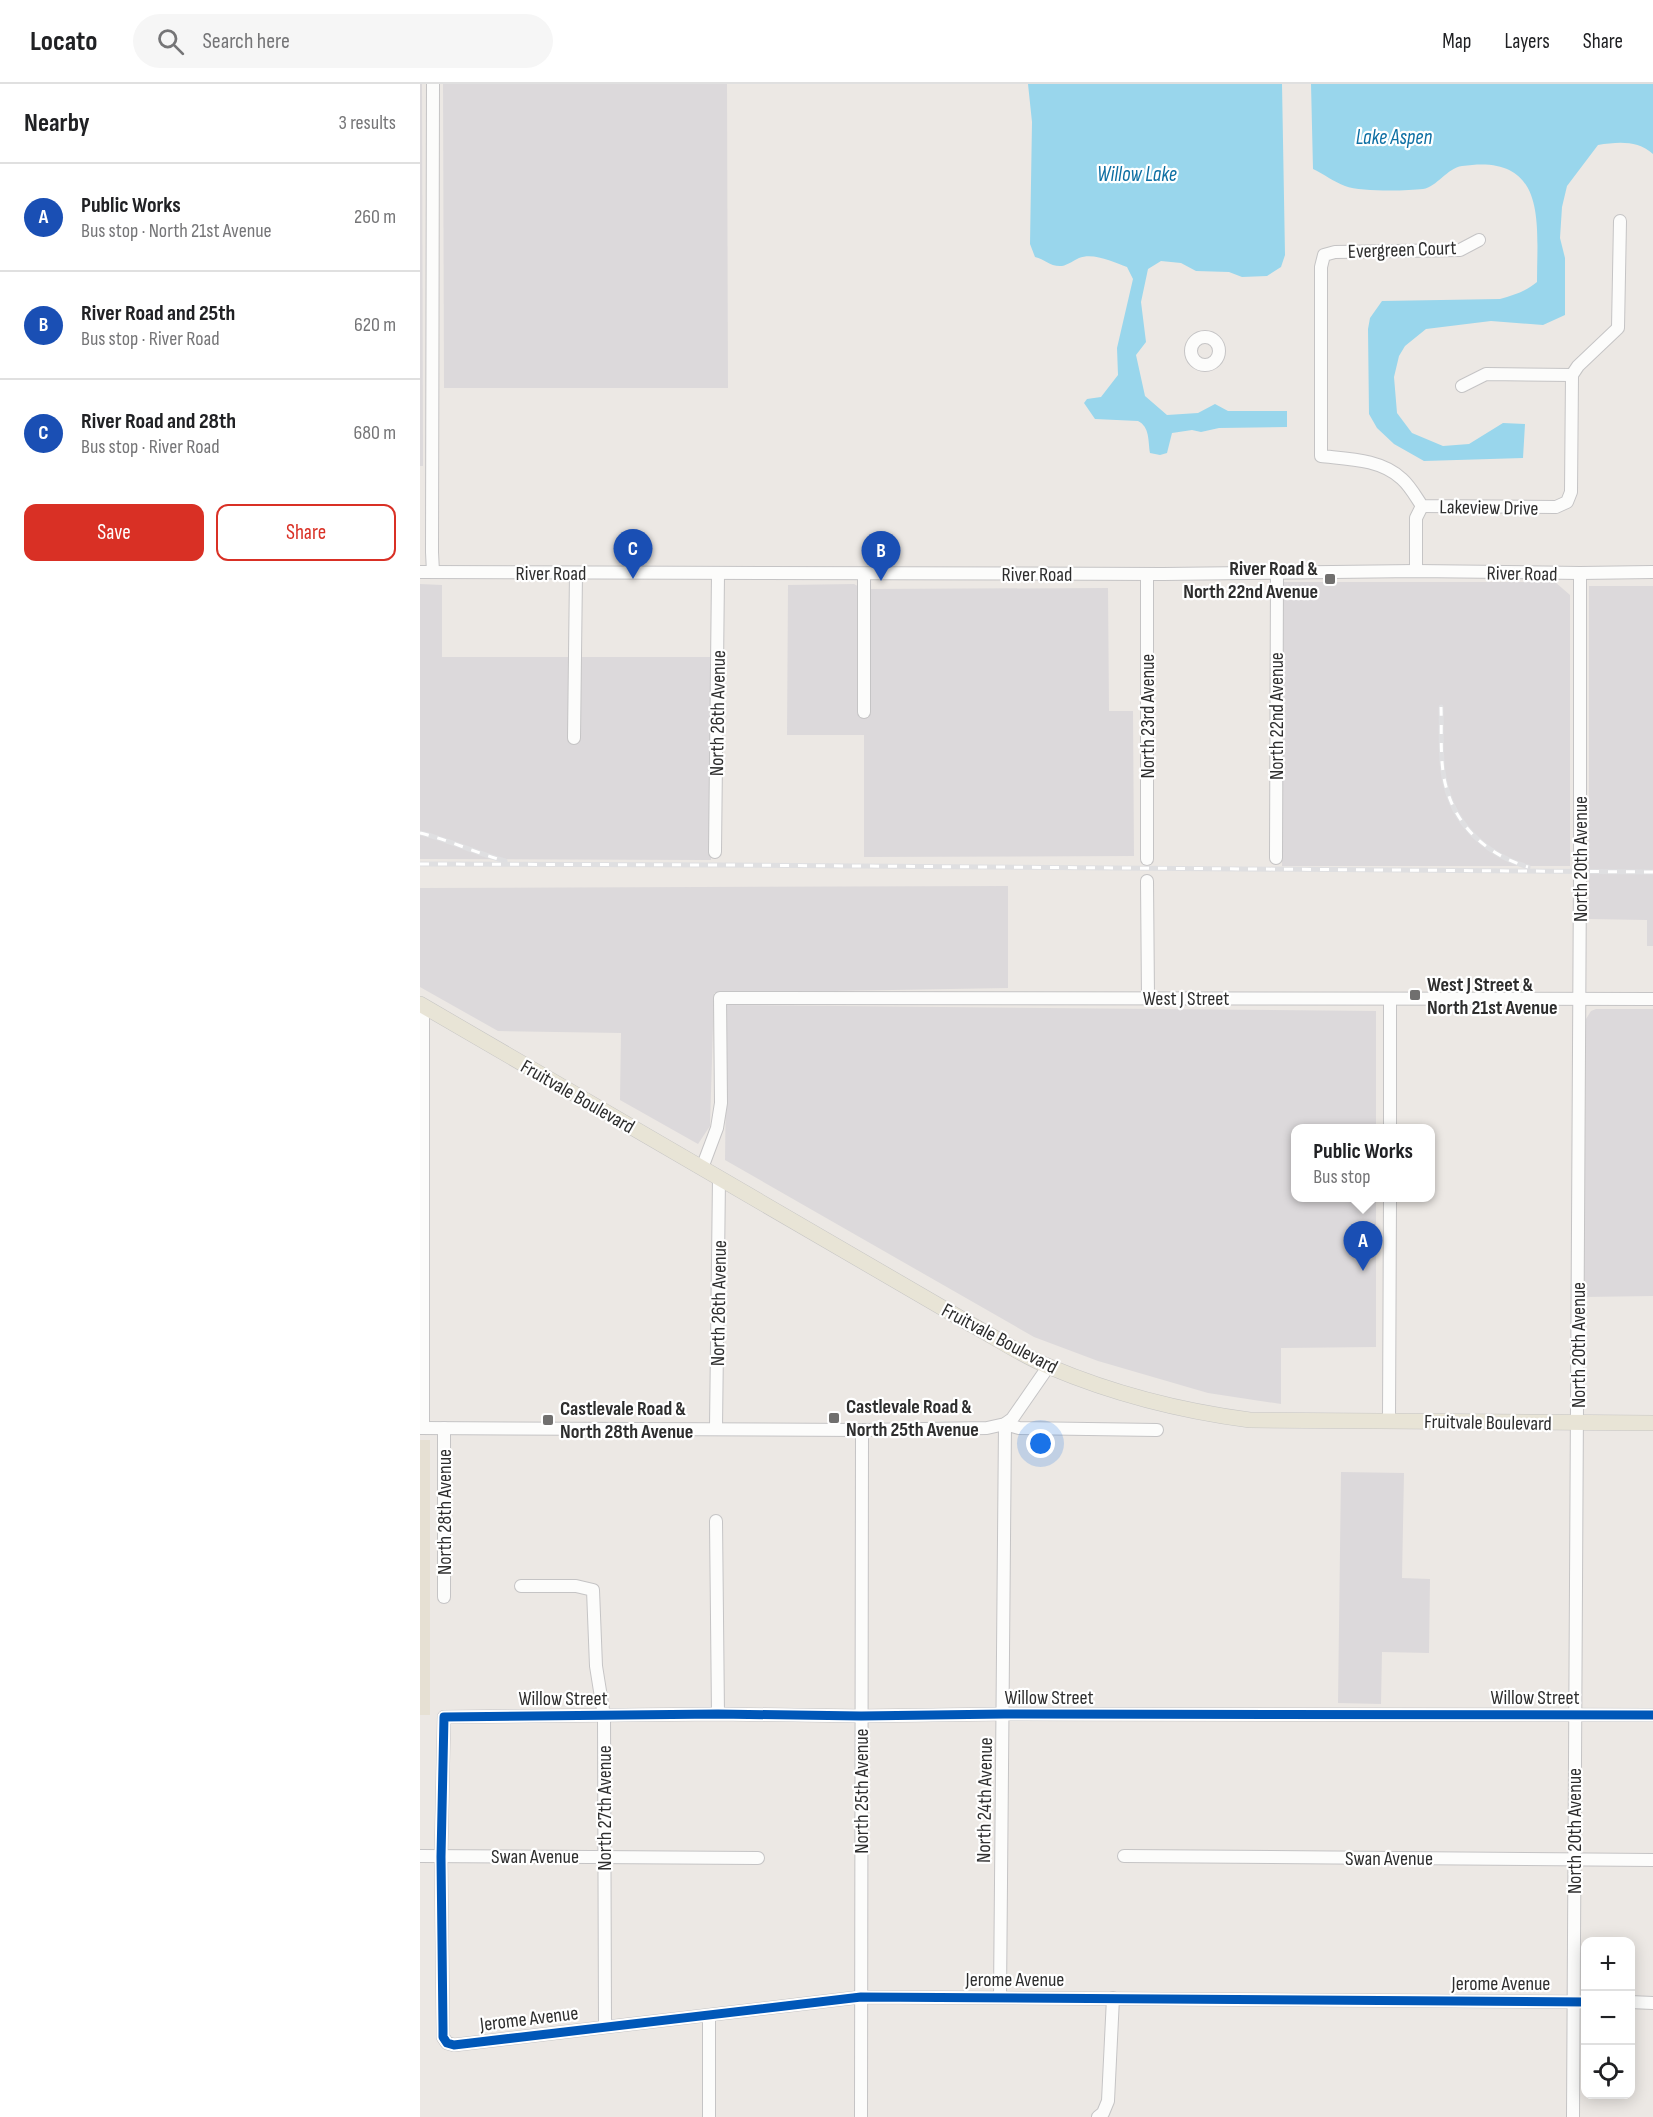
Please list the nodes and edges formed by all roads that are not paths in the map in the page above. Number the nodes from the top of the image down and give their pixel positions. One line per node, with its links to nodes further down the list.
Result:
1 (433, 84): 10 (street)
2 (1620, 221): 4 (street)
3 (1479, 240): 6 (street, Evergreen Court)
4 (1572, 375): 5 (street); 7 (street, Lakeview Drive)
5 (1462, 386)
6 (1321, 456): 7 (street, Lakeview Drive)
7 (1422, 506): 8 (street)
8 (1416, 571): 13 (street, River Road); 14 (street, River Road)
9 (420, 572): 10 (street, River Road)
10 (433, 572): 12 (street, River Road)
11 (1653, 572): 14 (street, River Road)
12 (576, 573): 15 (street, River Road); 19 (street)
13 (1276, 573): 17 (street, River Road); 21 (street, North 22nd Avenue)
14 (1580, 573): 25 (street, North 20th Avenue)
15 (718, 574): 16 (street, River Road); 20 (street, North 26th Avenue)
16 (864, 574): 17 (street, River Road); 18 (street)
17 (1147, 574): 22 (street, North 23rd Avenue)
18 (864, 712)
19 (574, 738)
20 (716, 852)
21 (1276, 858)
22 (1147, 859)
23 (1147, 881): 24 (street)
24 (1148, 998): 26 (street, West J Street); 30 (street, West J Street)
25 (1579, 998): 26 (street, West J Street); 27 (street, West J Street); 35 (street, North 20th Avenue)
26 (1390, 999): 29 (street)
27 (1653, 999)
28 (422, 1005): 30 (main road, Fruitvale Boulevard); 38 (street, North 28th Avenue)
29 (1390, 1124)
30 (702, 1168): 31 (main road, Fruitvale Boulevard)
31 (719, 1178): 33 (main road, Fruitvale Boulevard); 40 (street, North 26th Avenue)
32 (1390, 1202): 34 (street)
33 (1048, 1366): 34 (main road, Fruitvale Boulevard); 37 (street)
34 (1389, 1421): 35 (main road, Fruitvale Boulevard)
35 (1578, 1423): 36 (main road, Fruitvale Boulevard); 51 (street, North 20th Avenue)
36 (1653, 1423)
37 (1005, 1424): 41 (street); 42 (street); 47 (street, North 24th Avenue)
38 (421, 1428): 39 (street)
39 (444, 1428): 40 (street); 45 (street, North 28th Avenue)
40 (716, 1428): 41 (street)
41 (862, 1430): 50 (street, North 25th Avenue)
42 (1157, 1430)
43 (716, 1521): 46 (street)
44 (521, 1586): 49 (street, North 27th Avenue)
45 (444, 1597)
46 (717, 1714): 49 (street, Willow Street); 50 (street, Willow Street)
47 (1004, 1714): 50 (street, Willow Street); 51 (street, Willow Street); 60 (street, North 24th Avenue)
48 (1653, 1715): 51 (street, Willow Street)
49 (604, 1716): 53 (street, North 27th Avenue); 55 (street, Willow Street)
50 (861, 1716): 59 (street, North 25th Avenue)
51 (1575, 1716): 57 (street, North 20th Avenue)
52 (420, 1856): 55 (street, Swan Avenue)
53 (605, 1856): 55 (street, Swan Avenue); 56 (street, Swan Avenue); 66 (street, North 27th Avenue)
54 (1124, 1856): 57 (street, Swan Avenue)
55 (441, 1857): 66 (street, Jerome Avenue)
56 (758, 1858)
57 (1574, 1860): 58 (street, Swan Avenue); 62 (street, North 20th Avenue)
58 (1653, 1860)
59 (861, 1997): 60 (street, Jerome Avenue); 65 (street, Jerome Avenue); 68 (street, North 25th Avenue)
60 (1000, 1997): 61 (street, Jerome Avenue)
61 (1113, 1998): 62 (street, Jerome Avenue); 69 (street)
62 (1579, 2002): 70 (street, North 20th Avenue)
63 (1635, 2002): 64 (street)
64 (1653, 2003)
65 (708, 2016): 66 (street, Jerome Avenue); 67 (street)
66 (605, 2027)
67 (708, 2117)
68 (861, 2117)
69 (1098, 2117)
70 (1573, 2117)

